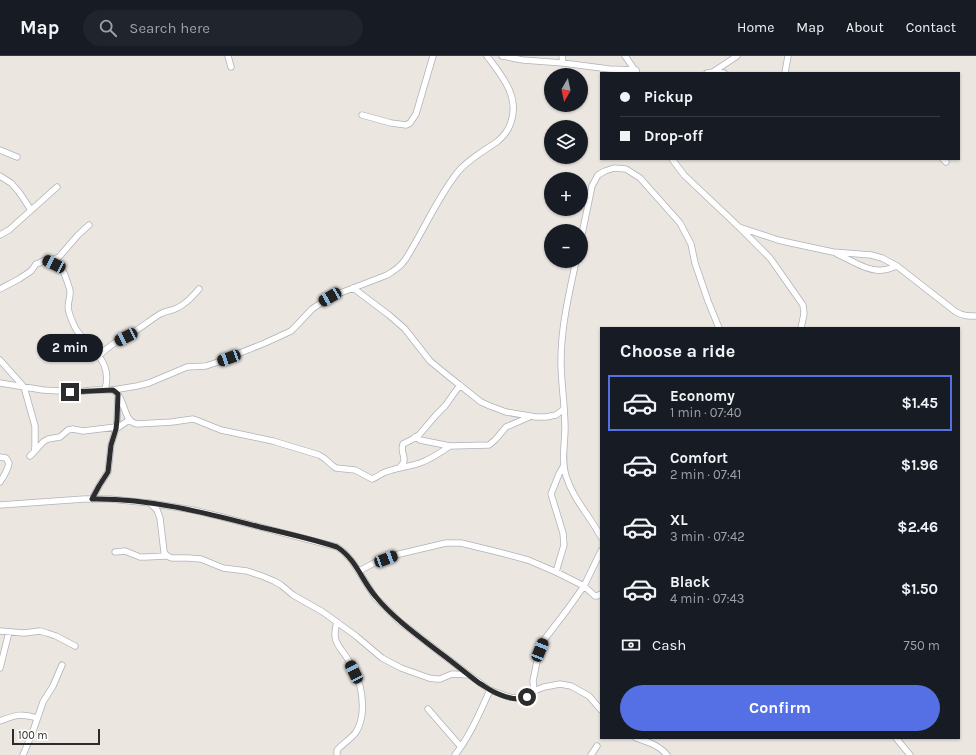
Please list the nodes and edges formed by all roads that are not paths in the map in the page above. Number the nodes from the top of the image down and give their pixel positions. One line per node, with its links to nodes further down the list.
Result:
1 (228, 56): 10 (street)
2 (433, 56): 14 (street)
3 (487, 56): 29 (street)
4 (502, 56): 9 (street)
5 (562, 56): 9 (street)
6 (625, 56): 11 (street)
7 (737, 56): 12 (street)
8 (788, 56): 13 (street)
9 (563, 63): 11 (street)
10 (231, 68)
11 (636, 72)
12 (710, 72)
13 (785, 72)
14 (362, 115)
15 (0, 150): 16 (street)
16 (18, 157)
17 (673, 160): 23 (street)
18 (0, 176): 20 (street)
19 (57, 187): 20 (street)
20 (31, 210): 24 (street)
21 (584, 224): 33 (street)
22 (89, 225): 26 (street)
23 (739, 226): 25 (street); 34 (street)
24 (0, 235)
25 (833, 252): 27 (street); 27 (street)
26 (47, 261): 30 (street); 35 (street)
27 (897, 266): 32 (street)
28 (575, 268): 42 (street)
29 (353, 288): 38 (street); 41 (street)
30 (0, 289)
31 (199, 289): 35 (street)
32 (976, 316)
33 (719, 327)
34 (801, 327)
35 (99, 356): 40 (street)
36 (0, 360): 39 (street)
37 (0, 383): 39 (street)
38 (460, 385): 43 (street); 46 (street)
39 (24, 387): 40 (street); 45 (street)
40 (105, 390): 41 (street)
41 (115, 392): 44 (street); 45 (street)
42 (564, 409): 43 (street); 49 (street)
43 (530, 417): 47 (street)
44 (129, 420): 45 (street); 50 (street)
45 (116, 428): 52 (street)
46 (415, 437): 47 (street); 50 (street)
47 (450, 446): 50 (street)
48 (0, 457): 51 (street)
49 (563, 467): 55 (street); 60 (street)
50 (399, 469)
51 (0, 482)
52 (92, 499): 53 (street); 54 (street)
53 (150, 503): 58 (street); 59 (street)
54 (0, 505)
55 (600, 535)
56 (115, 552): 58 (street)
57 (600, 553): 61 (street)
58 (166, 556): 63 (street)
59 (359, 571): 60 (street); 69 (street)
60 (556, 572): 61 (street)
61 (584, 586): 62 (street); 71 (street)
62 (600, 594)
63 (337, 622): 69 (street); 81 (street)
64 (0, 631): 65 (street)
65 (9, 632): 66 (street); 68 (street)
66 (75, 646)
67 (62, 665): 74 (street)
68 (0, 668)
69 (469, 675): 70 (street)
70 (490, 690): 71 (street); 79 (street)
71 (534, 691): 73 (street)
72 (428, 709): 79 (street)
73 (600, 709)
74 (37, 718): 75 (street); 80 (street)
75 (0, 721)
76 (639, 739): 84 (street)
77 (897, 739): 85 (street)
78 (597, 746): 83 (street)
79 (461, 747): 82 (street)
80 (22, 755)
81 (337, 755)
82 (455, 755)
83 (591, 755)
84 (667, 755)
85 (910, 755)

